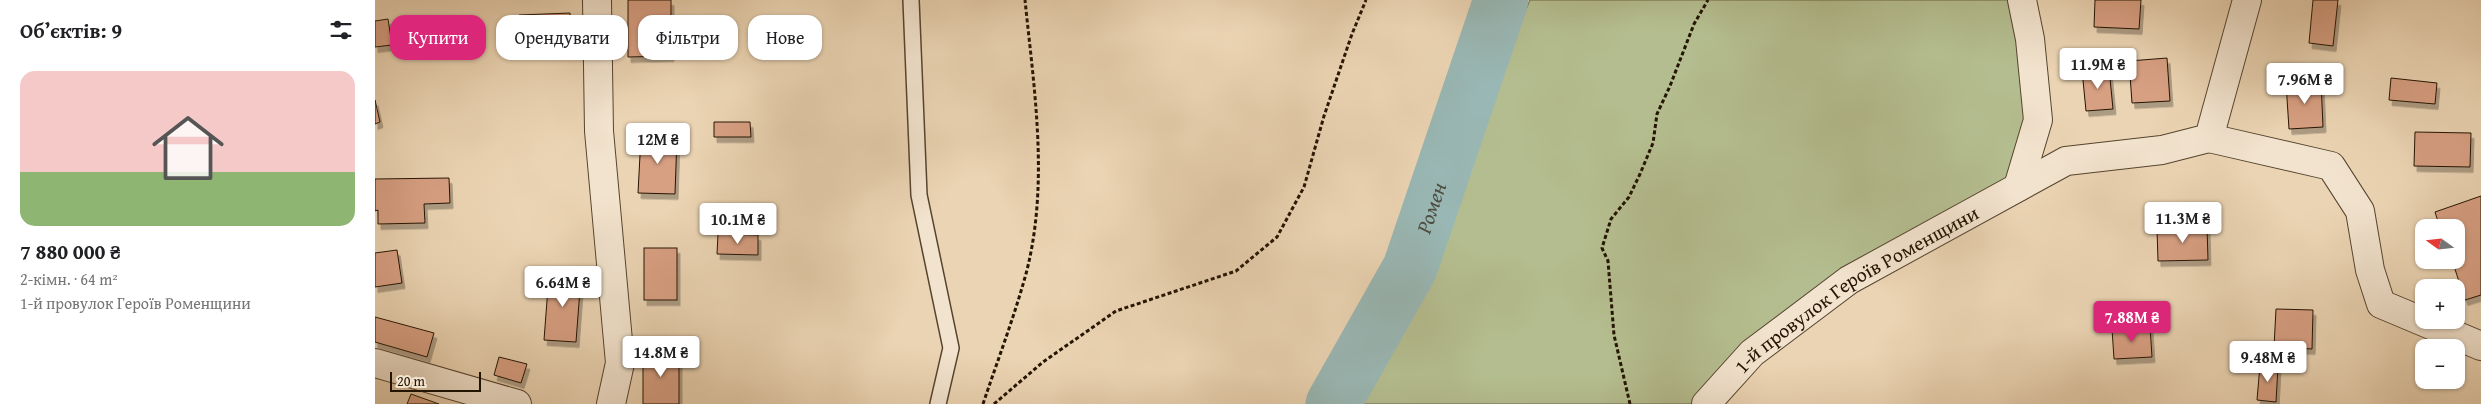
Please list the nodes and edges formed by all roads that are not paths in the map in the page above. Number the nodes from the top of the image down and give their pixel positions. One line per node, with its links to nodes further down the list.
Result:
1 (597, 0): 10 (street)
2 (911, 0): 11 (lane)
3 (2022, 0): 6 (street)
4 (2247, 0): 5 (street)
5 (2209, 138): 6 (street, 1-й провулок Героїв Роменщини); 7 (street, 1-й провулок Героїв Роменщини)
6 (2018, 188): 12 (street, 1-й провулок Героїв Роменщини)
7 (2481, 346)
8 (375, 363): 9 (street)
9 (517, 404)
10 (611, 404)
11 (938, 404)
12 (1706, 404)

